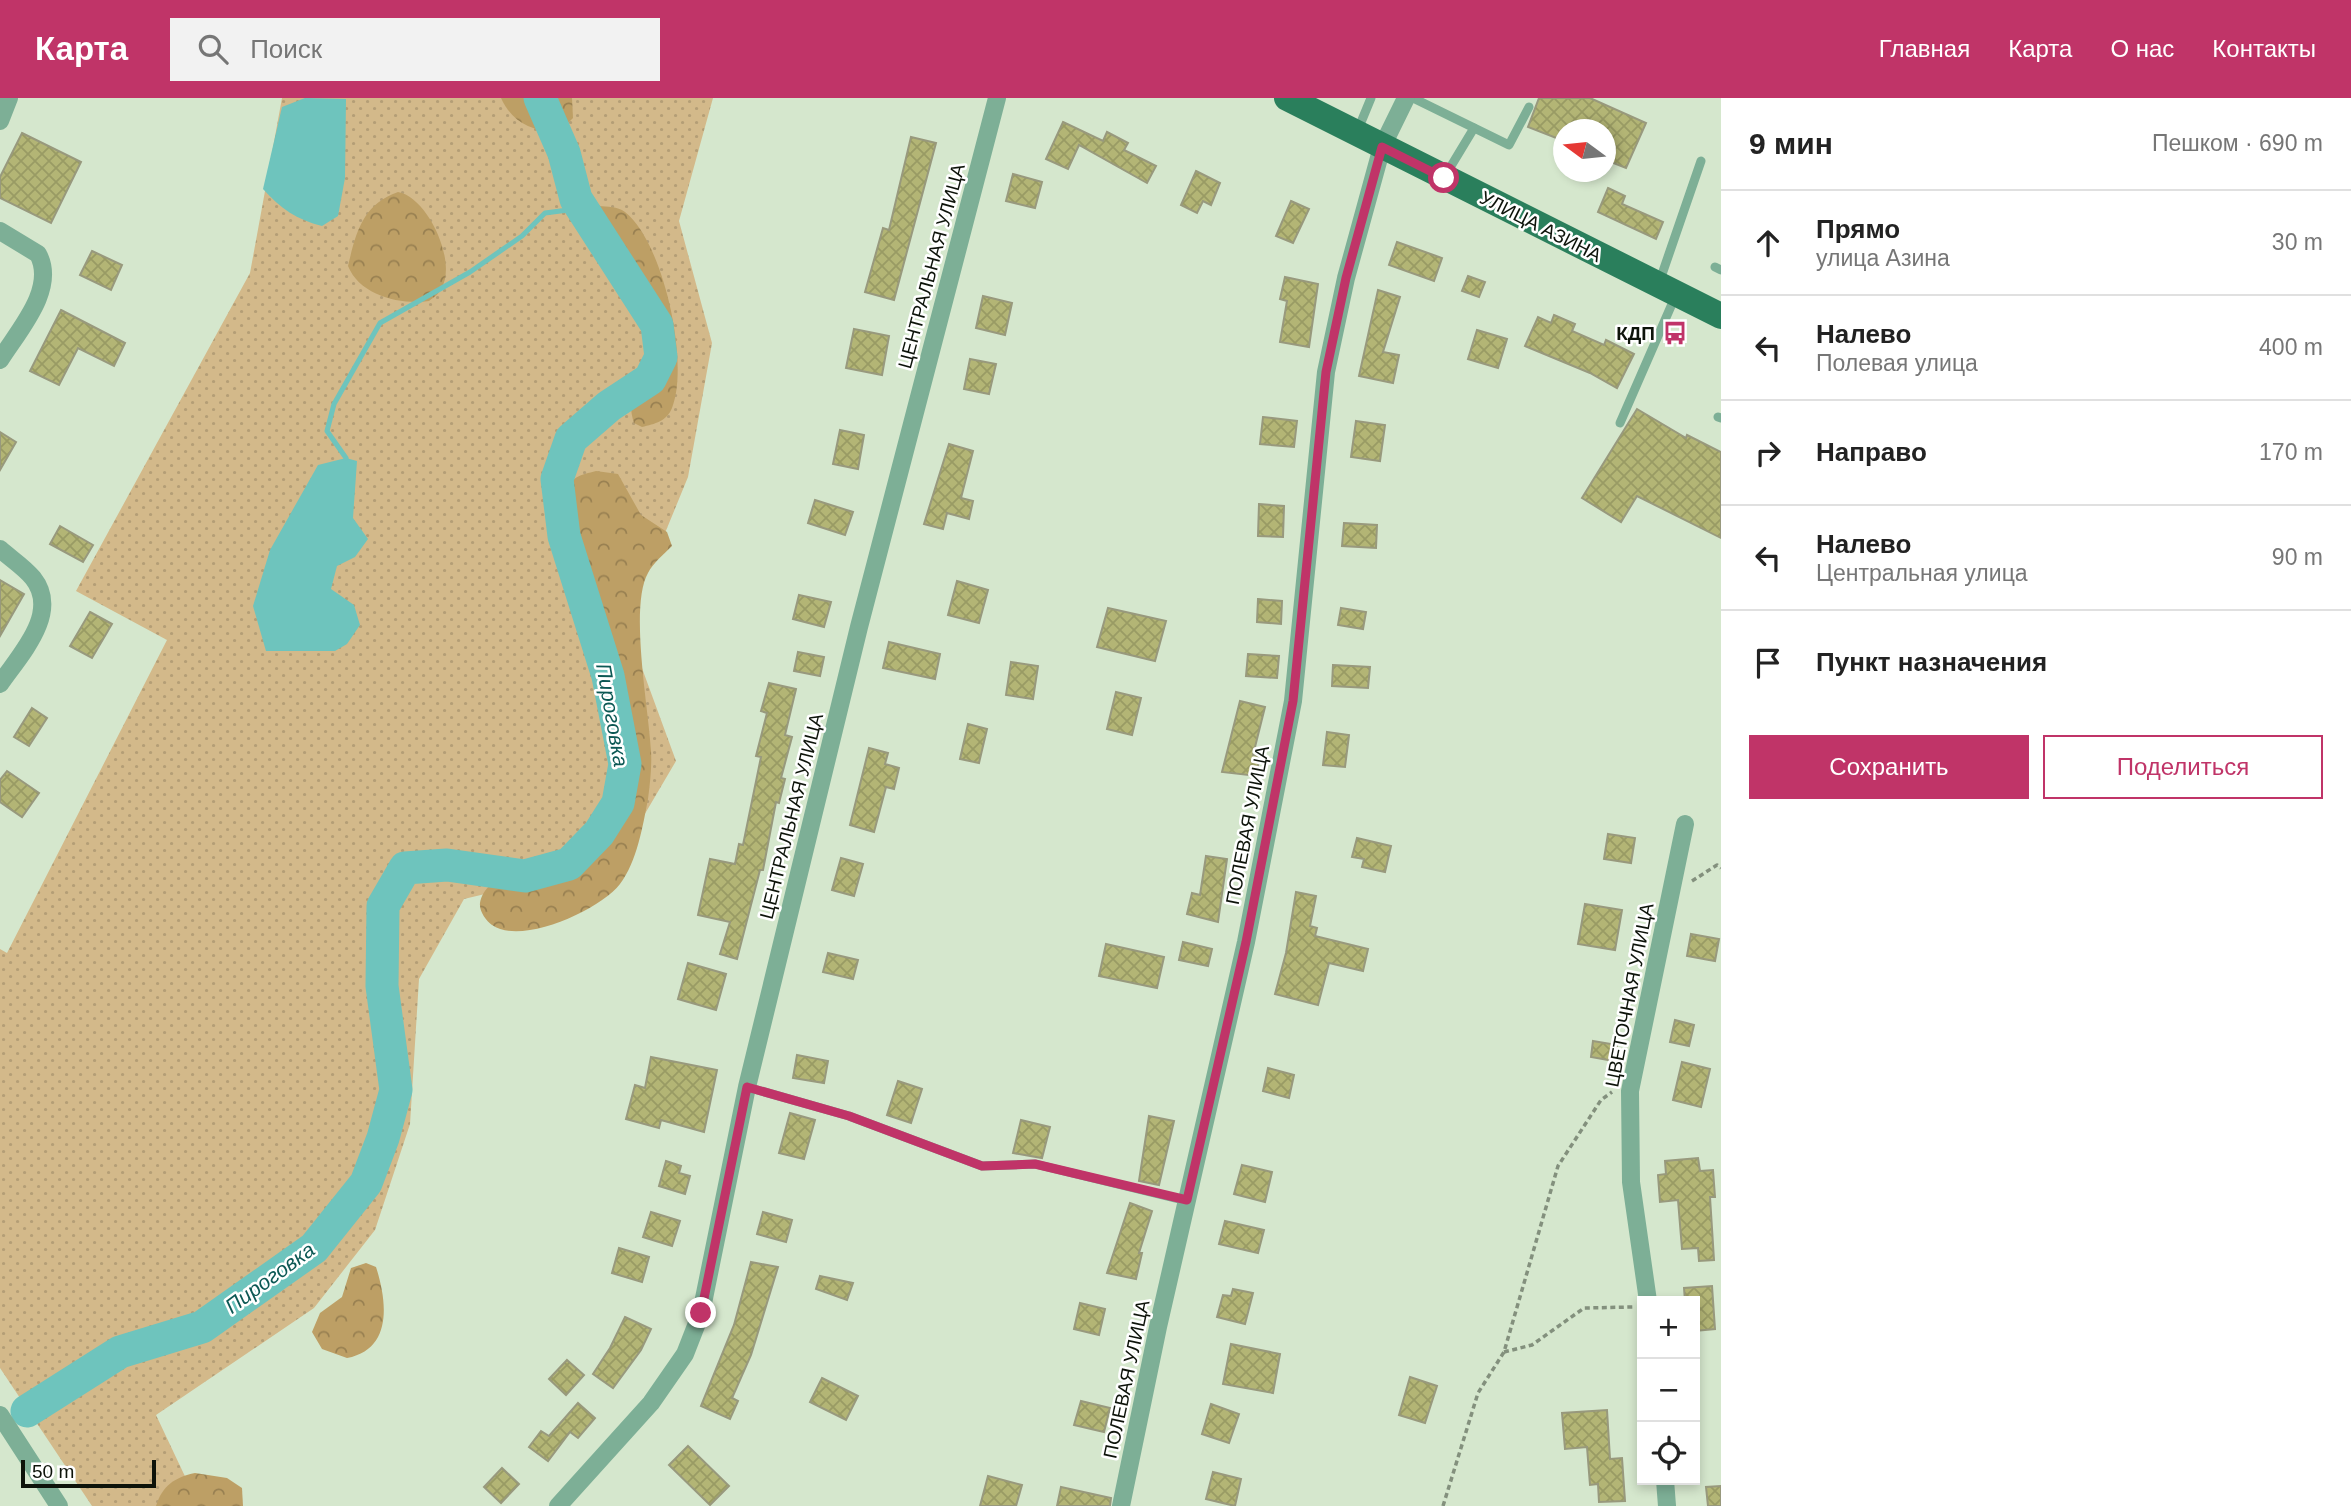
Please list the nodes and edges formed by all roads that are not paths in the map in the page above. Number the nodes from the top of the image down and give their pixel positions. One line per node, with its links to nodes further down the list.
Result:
1 (9, 98): 8 (street)
2 (997, 98): 22 (street, ЦЕНТРАЛЬНАЯ УЛИЦА)
3 (1287, 98): 10 (main road, УЛИЦА АЗИНА)
4 (1371, 98): 10 (lane)
5 (1406, 98): 11 (street, ПОЛЕВАЯ УЛИЦА)
6 (1413, 98): 9 (lane)
7 (1529, 107): 9 (lane)
8 (0, 121)
9 (1474, 128): 13 (lane)
10 (1356, 134): 11 (main road, УЛИЦА АЗИНА)
11 (1382, 147): 13 (main road, УЛИЦА АЗИНА); 23 (street, ПОЛЕВАЯ УЛИЦА)
12 (1701, 161): 15 (lane)
13 (1444, 178): 15 (main road, УЛИЦА АЗИНА)
14 (0, 231): 17 (street)
15 (1667, 289): 16 (main road, УЛИЦА АЗИНА); 18 (lane)
16 (1721, 316)
17 (0, 360)
18 (1620, 423)
19 (0, 549): 20 (street)
20 (0, 684)
21 (1685, 824): 24 (street, ЦВЕТОЧНАЯ УЛИЦА)
22 (747, 1087): 23 (lane); 28 (street, ЦЕНТРАЛЬНАЯ УЛИЦА)
23 (1187, 1200): 29 (street, ПОЛЕВАЯ УЛИЦА)
24 (1647, 1296)
25 (0, 1415): 27 (street)
26 (1665, 1485): 30 (street)
27 (59, 1506)
28 (558, 1506)
29 (1121, 1506)
30 (1667, 1506)

